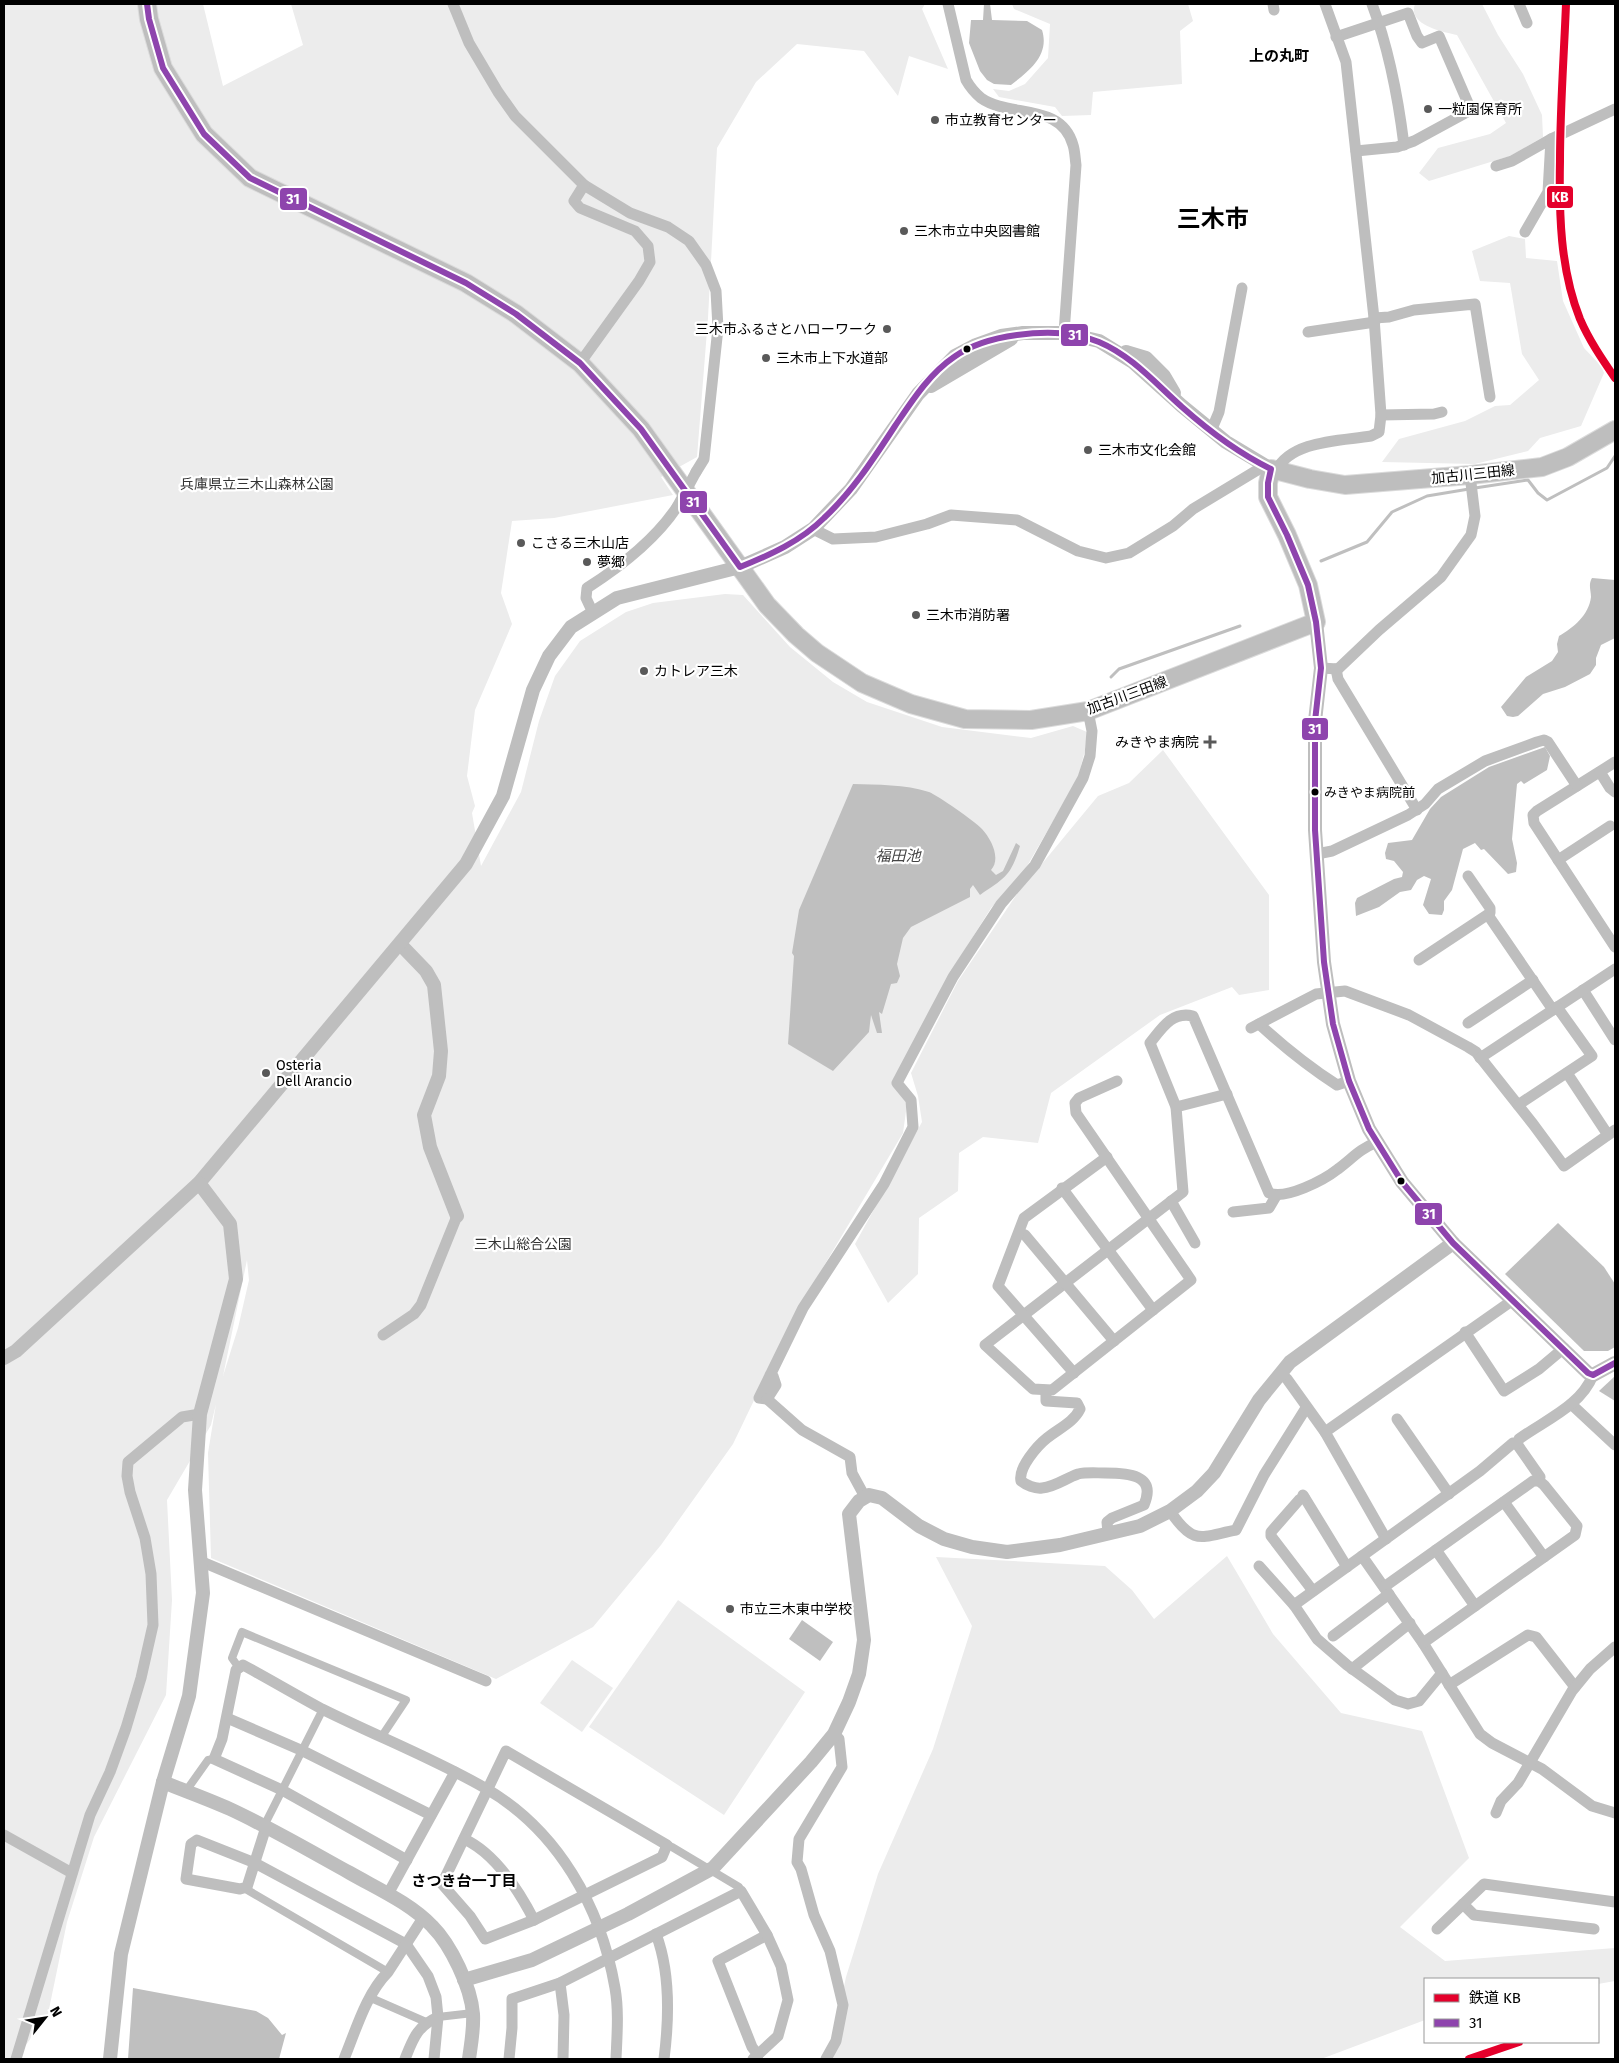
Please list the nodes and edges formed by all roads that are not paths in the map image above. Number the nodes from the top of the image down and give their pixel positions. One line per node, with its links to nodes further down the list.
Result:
1 (147, 4): 21 (main road, 加古川三田線)
2 (453, 4): 15 (street)
3 (948, 4): 20 (street)
4 (1325, 4): 9 (street)
5 (1372, 4): 7 (street)
6 (1519, 4): 8 (street)
7 (1379, 22): 9 (street); 12 (street); 12 (street)
8 (1527, 23)
9 (1336, 37): 13 (street)
10 (1615, 110): 11 (street)
11 (1551, 139): 14 (street); 16 (street)
12 (1404, 145): 13 (street)
13 (1356, 151): 18 (street)
14 (1496, 166)
15 (584, 186): 21 (street); 31 (street, bridge)
16 (1525, 232)
17 (1242, 288): 26 (street)
18 (1374, 320): 19 (street); 22 (street); 24 (street)
19 (1308, 332)
20 (1064, 333): 26 (street); 29 (street)
21 (580, 363): 30 (main road, 加古川三田線)
22 (1490, 397)
23 (1442, 412): 24 (street)
24 (1381, 415): 27 (street)
25 (1615, 430): 28 (main road, 加古川三田線)
26 (1211, 431): 27 (street)
27 (1270, 469): 28 (main road, 加古川三田線); 29 (street); 32 (main road)
28 (1470, 475): 34 (street)
29 (813, 529): 30 (street)
30 (740, 567): 31 (street); 35 (main road, 加古川三田線)
31 (593, 613): 48 (street)
32 (1316, 622): 33 (street); 35 (main road, 加古川三田線)
33 (1321, 668): 34 (street); 42 (street)
34 (1336, 669): 40 (street)
35 (1088, 710): 102 (street)
36 (1615, 762): 37 (street)
37 (1600, 772): 38 (street); 39 (street)
38 (1577, 786): 40 (street); 43 (street)
39 (1615, 792)
40 (1417, 810): 42 (street)
41 (1610, 826): 43 (street)
42 (1317, 854): 54 (street)
43 (1558, 860): 47 (street)
44 (1468, 876): 45 (street)
45 (1488, 915): 50 (street); 52 (street)
46 (1615, 924): 47 (street)
47 (1605, 931): 49 (street)
48 (400, 944): 68 (street); 73 (street)
49 (1615, 947)
50 (1419, 960)
51 (1615, 969): 53 (street)
52 (1533, 980): 55 (street); 56 (street)
53 (1583, 990): 55 (street); 57 (street)
54 (1328, 993): 58 (street); 61 (street); 61 (street)
55 (1555, 1009): 58 (street); 59 (street)
56 (1468, 1023)
57 (1615, 1040)
58 (1480, 1058): 63 (street)
59 (1567, 1072): 63 (street); 65 (street)
60 (1117, 1081): 67 (street)
61 (1349, 1081): 66 (street)
62 (1227, 1094): 64 (street); 64 (street); 70 (street)
63 (1518, 1105): 65 (street)
64 (1176, 1107): 71 (street)
65 (1612, 1132)
66 (1376, 1142): 70 (street); 77 (street)
67 (1107, 1157): 69 (street); 74 (street)
68 (199, 1183): 87 (street); 95 (street)
69 (1062, 1188): 75 (street); 78 (street)
70 (1276, 1196): 72 (street)
71 (1171, 1201): 74 (street); 76 (street)
72 (1233, 1212)
73 (457, 1216): 84 (street)
74 (1149, 1218): 78 (street); 81 (street)
75 (1019, 1232): 79 (street); 82 (street)
76 (1195, 1243)
77 (1454, 1243): 80 (street); 90 (street)
78 (1108, 1250): 79 (street); 81 (street)
79 (1065, 1283): 82 (street); 85 (street)
80 (1513, 1300): 83 (street); 86 (street)
81 (1153, 1310): 85 (street)
82 (1023, 1315): 89 (street); 92 (street)
83 (1464, 1332): 86 (street); 97 (street)
84 (383, 1335)
85 (1114, 1341): 89 (street)
86 (1564, 1348): 91 (street)
87 (4, 1358)
88 (1615, 1363): 91 (street)
89 (1074, 1373): 92 (street)
90 (1280, 1374): 94 (street); 104 (street)
91 (1593, 1374): 93 (street)
92 (1046, 1391): 105 (street)
93 (1571, 1404): 98 (street); 99 (street)
94 (1306, 1408): 97 (street); 104 (street)
95 (200, 1414): 110 (street); 149 (street)
96 (1397, 1419): 101 (street)
97 (1325, 1432): 106 (street)
98 (1516, 1444): 100 (street); 101 (street)
99 (1615, 1445)
100 (1539, 1481): 103 (street); 109 (street)
101 (1449, 1494): 106 (street)
102 (865, 1497): 105 (street); 129 (street)
103 (1504, 1502): 107 (street); 109 (street)
104 (1170, 1512): 105 (street)
105 (1108, 1533)
106 (1386, 1539): 108 (street)
107 (1436, 1550): 113 (street); 116 (street)
108 (1362, 1556): 112 (street); 113 (street)
109 (1544, 1557): 116 (street)
110 (200, 1560): 124 (street); 135 (street)
111 (1259, 1566): 115 (street)
112 (1347, 1567): 114 (street); 114 (street)
113 (1386, 1590): 117 (street); 118 (street)
114 (1314, 1591): 115 (street)
115 (1294, 1605): 122 (street)
116 (1475, 1606): 119 (street)
117 (1410, 1623): 119 (street); 122 (street)
118 (1334, 1636)
119 (1423, 1643): 123 (street)
120 (1615, 1647): 126 (street)
121 (239, 1668): 127 (street); 128 (street); 130 (street)
122 (1352, 1669): 123 (street)
123 (1442, 1673): 125 (street)
124 (486, 1681)
125 (1449, 1685): 126 (street); 133 (street)
126 (1575, 1687): 133 (street)
127 (323, 1709): 130 (street); 131 (street)
128 (227, 1718): 131 (street); 132 (street)
129 (834, 1734): 148 (street); 183 (street)
130 (382, 1736): 134 (street)
131 (303, 1751): 137 (street); 141 (street)
132 (214, 1759): 137 (street); 138 (street)
133 (1530, 1763): 139 (street); 140 (street)
134 (454, 1772): 136 (street); 141 (street)
135 (163, 1782): 138 (street); 174 (street)
136 (486, 1789): 144 (street); 145 (street); 153 (street)
137 (282, 1790): 142 (street); 146 (street)
138 (186, 1791): 142 (street)
139 (1496, 1813)
140 (1615, 1813)
141 (431, 1815): 146 (street)
142 (265, 1827): 147 (street); 152 (street)
143 (4, 1835): 149 (street)
144 (464, 1839): 157 (street); 157 (street)
145 (666, 1845): 148 (street); 153 (street)
146 (407, 1860): 152 (street)
147 (254, 1863): 150 (street); 150 (street); 163 (street)
148 (710, 1869): 151 (street); 158 (street)
149 (72, 1873): 173 (street)
150 (244, 1888): 165 (street)
151 (742, 1892): 161 (street); 162 (street)
152 (388, 1894): 156 (street)
153 (585, 1896): 157 (street); 158 (street)
154 (1615, 1902): 155 (street)
155 (1463, 1904): 159 (street); 160 (street)
156 (423, 1918): 163 (street); 166 (street)
157 (534, 1920)
158 (600, 1928): 164 (street); 166 (street)
159 (1436, 1929)
160 (1594, 1929)
161 (656, 1934): 164 (street); 182 (street)
162 (767, 1935): 172 (street); 172 (street)
163 (406, 1944): 165 (street); 170 (street)
164 (608, 1958): 167 (street); 181 (street)
165 (388, 1972): 168 (street)
166 (464, 1980): 169 (street)
167 (560, 1983): 179 (street); 180 (street)
168 (371, 1998): 171 (street); 175 (street)
169 (473, 2013): 170 (street); 178 (street)
170 (438, 2017): 171 (street); 177 (street)
171 (426, 2022): 176 (street)
172 (756, 2057)
173 (16, 2059)
174 (110, 2059)
175 (344, 2059)
176 (405, 2059)
177 (434, 2059)
178 (469, 2059)
179 (509, 2059)
180 (563, 2059)
181 (616, 2059)
182 (664, 2059)
183 (826, 2059)

